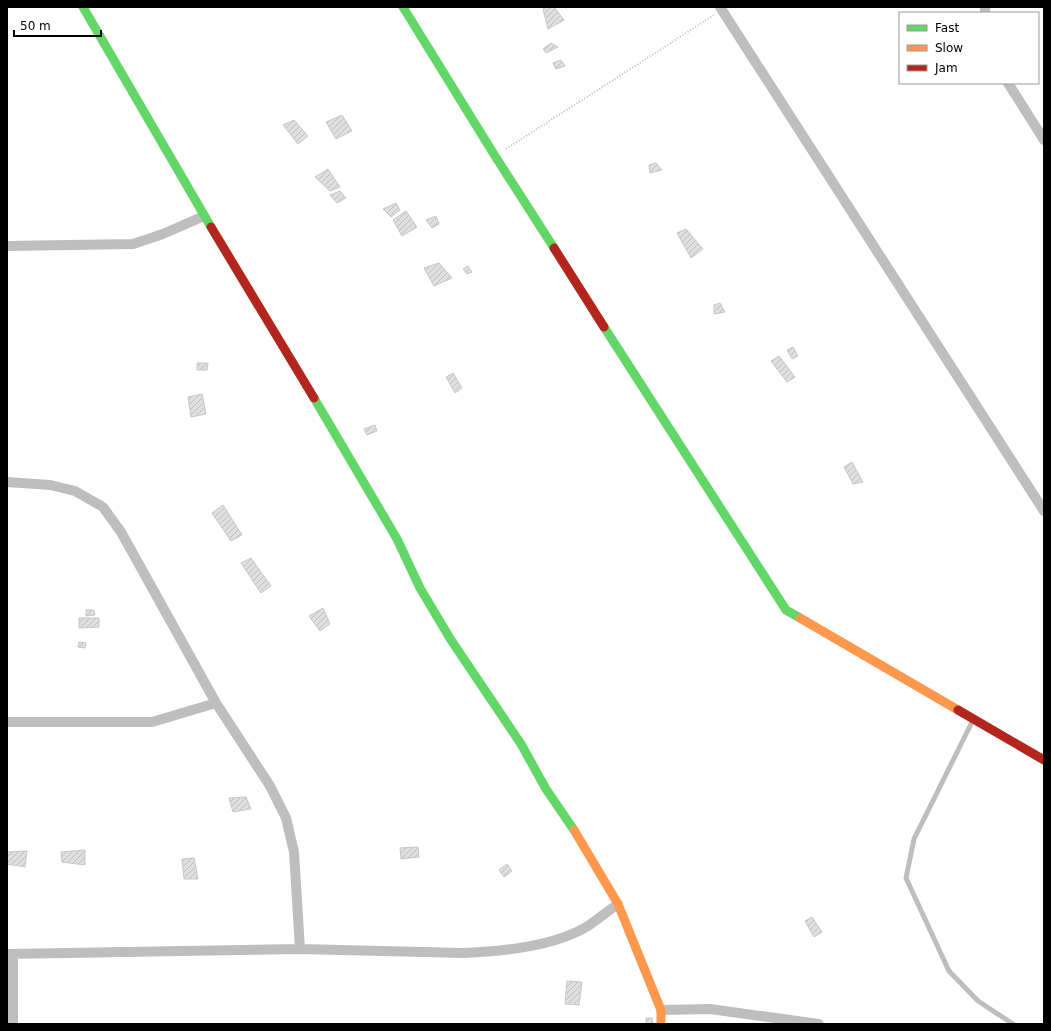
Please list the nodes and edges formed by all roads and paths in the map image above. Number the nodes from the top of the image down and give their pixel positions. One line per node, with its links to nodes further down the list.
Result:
1 (83, 7): 7 (street)
2 (403, 7): 6 (street)
3 (721, 8): 6 (path); 10 (street)
4 (1009, 84): 5 (street)
5 (1044, 140)
6 (495, 156): 12 (street)
7 (204, 216): 8 (street); 15 (street)
8 (7, 246)
9 (7, 482): 11 (street)
10 (1044, 511)
11 (216, 703): 13 (street); 16 (street)
12 (973, 719): 14 (street); 22 (lane)
13 (7, 722)
14 (1044, 760)
15 (618, 904): 16 (street); 18 (street)
16 (300, 949): 17 (street)
17 (10, 954): 19 (street)
18 (661, 1010): 20 (street); 21 (street)
19 (13, 1024)
20 (661, 1024)
21 (819, 1024)
22 (1013, 1024)

